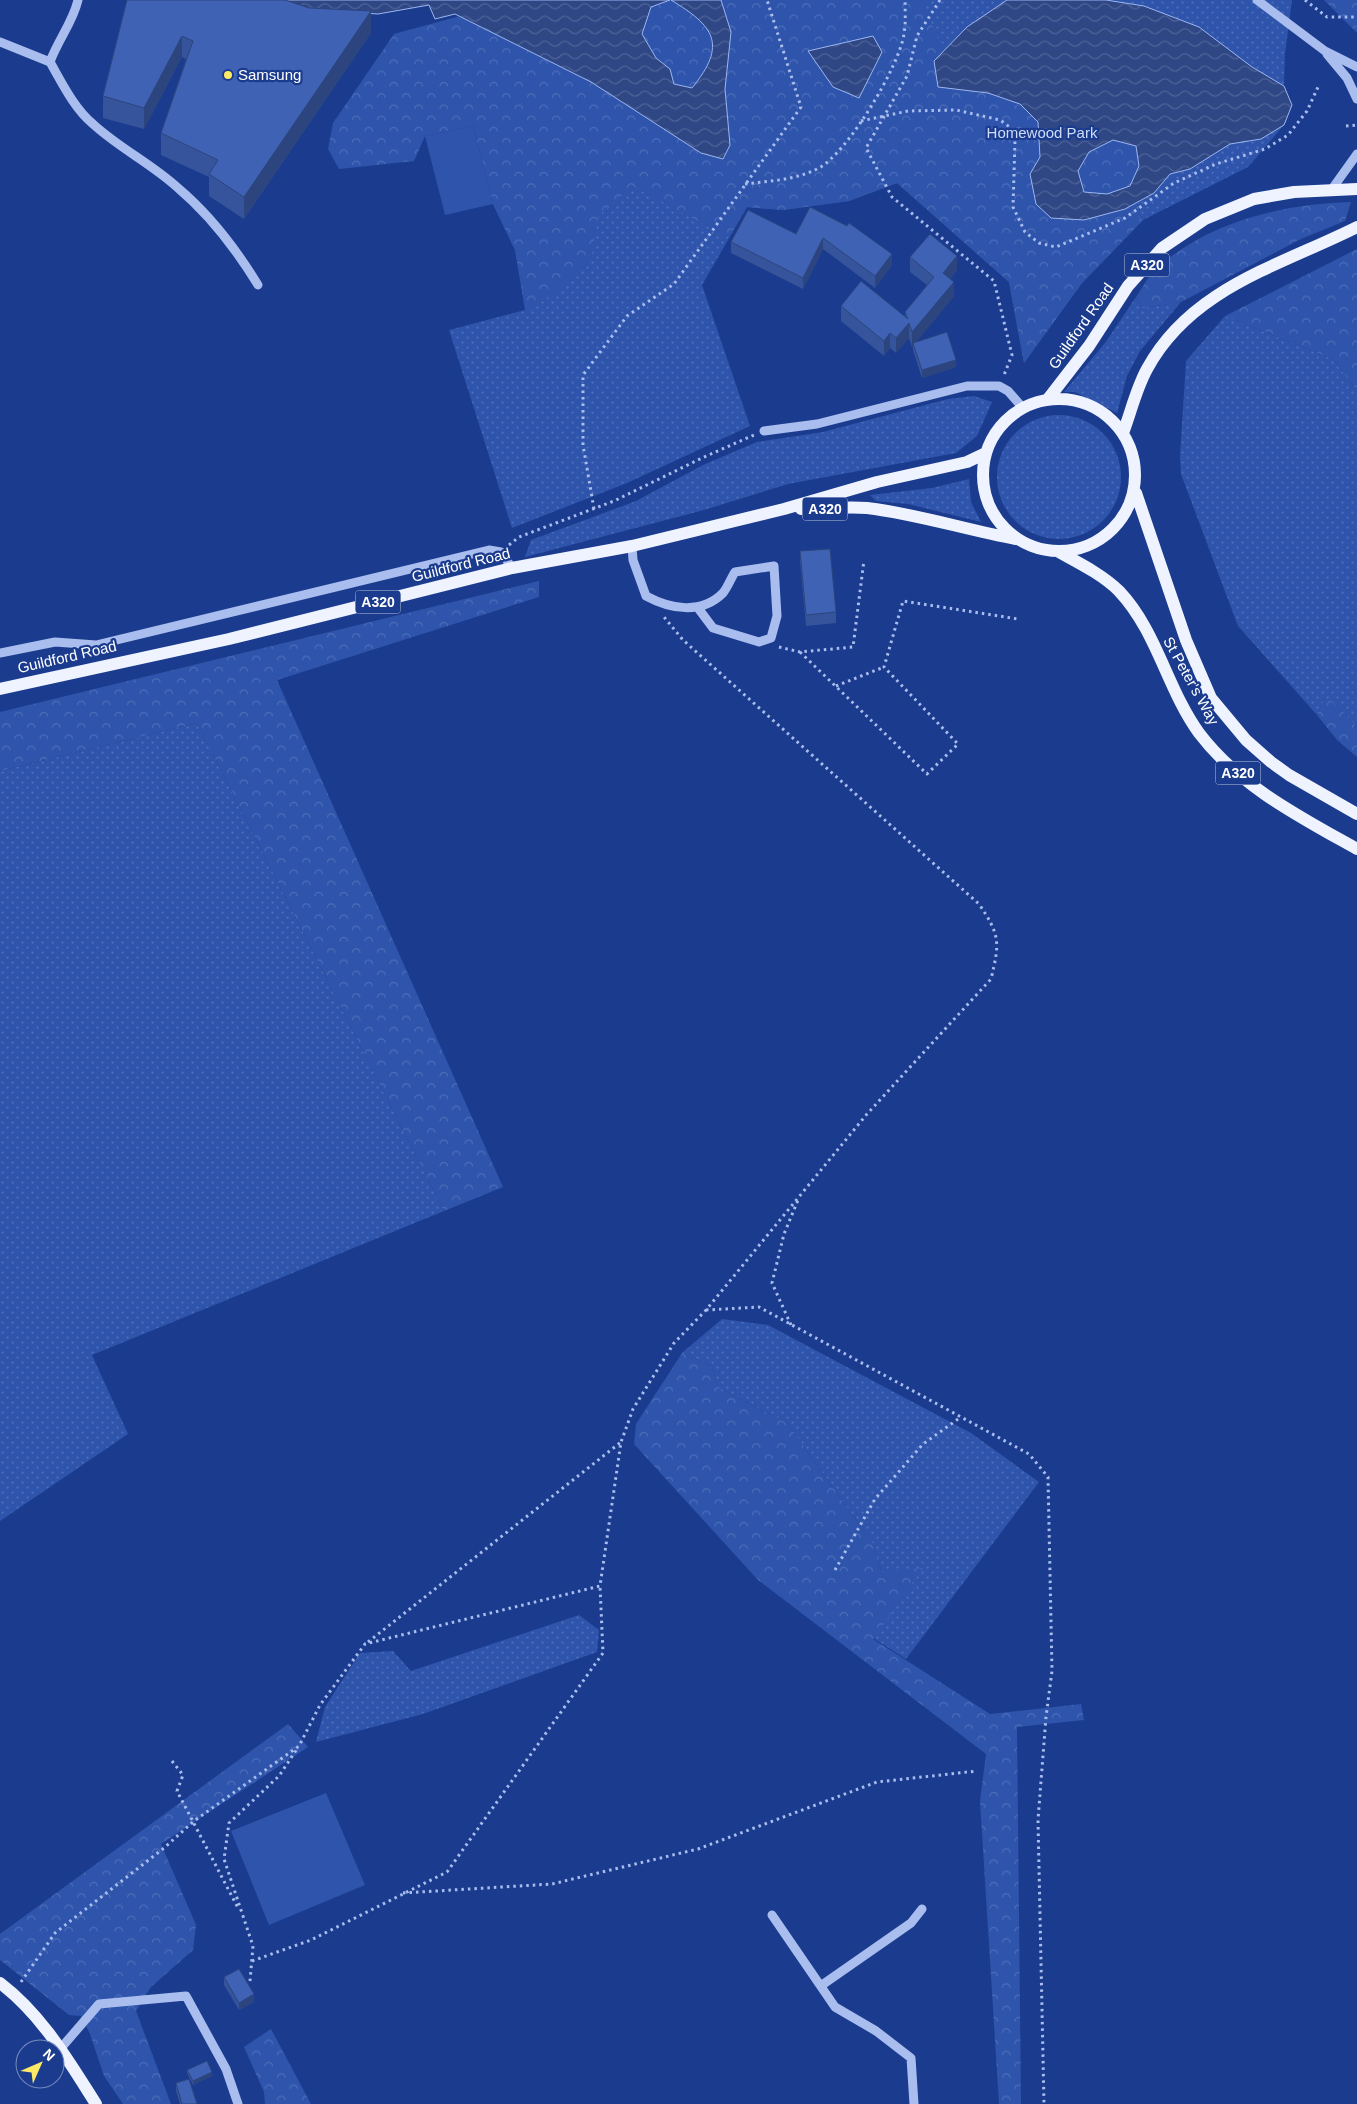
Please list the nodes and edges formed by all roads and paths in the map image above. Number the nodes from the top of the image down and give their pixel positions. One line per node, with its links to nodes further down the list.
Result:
1 (78, 0): 10 (street)
2 (767, 0): 21 (path)
3 (906, 0): 17 (path)
4 (940, 0): 16 (path)
5 (1257, 0): 9 (street)
6 (1305, 0): 7 (path)
7 (1357, 17)
8 (0, 42): 10 (street)
9 (1324, 51): 11 (street); 12 (street)
10 (50, 62): 25 (street)
11 (1357, 67)
12 (1347, 78): 13 (street); 15 (street)
13 (1357, 86)
14 (1318, 87): 16 (path)
15 (1357, 99)
16 (883, 116): 17 (path); 26 (path)
17 (861, 121): 21 (path)
18 (1357, 125): 19 (path)
19 (1346, 126)
20 (1357, 154): 22 (street)
21 (744, 184): 33 (path)
22 (1332, 189): 23 (main road, Guildford Road / A320); 27 (main road, Guildford Road / A320)
23 (1357, 189)
24 (1357, 228): 30 (main road)
25 (258, 284)
26 (999, 386): 28 (street); 29 (street)
27 (1048, 400): 28 (main road, A320); 30 (main road, A320)
28 (1023, 408): 31 (main road, A320)
29 (764, 431): 33 (path, Guildford Road)
30 (1123, 433): 32 (main road, A320)
31 (986, 453): 34 (main road, Guildford Road / A320); 35 (main road, A320)
32 (1136, 493): 38 (main road, A320); 50 (main road, St Peter's Way / A320)
33 (594, 509): 37 (path, Guildford Road)
34 (784, 509): 35 (main road, Guildford Road / A320); 36 (main road, Guildford Road / A320)
35 (1017, 539): 38 (main road, A320)
36 (632, 546): 40 (main road, Guildford Road / A320); 41 (street)
37 (501, 552): 40 (street); 46 (street, Guildford Road)
38 (1059, 552): 51 (main road, St Peter's Way / A320)
39 (864, 560): 45 (path)
40 (512, 568): 49 (main road, Guildford Road / A320)
41 (646, 596): 42 (street); 52 (path)
42 (698, 608): 44 (street); 44 (street)
43 (1018, 618): 47 (path)
44 (759, 642): 45 (path)
45 (800, 652): 48 (path)
46 (0, 653)
47 (884, 667): 48 (path); 48 (path)
48 (835, 686)
49 (0, 689)
50 (1357, 814)
51 (1357, 849)
52 (799, 1197): 53 (path); 54 (path)
53 (706, 1310): 54 (path); 56 (path)
54 (792, 1325): 55 (path)
55 (961, 1417): 57 (path); 79 (path)
56 (621, 1442): 58 (path); 59 (path)
57 (835, 1570)
58 (600, 1586): 59 (path); 64 (path)
59 (365, 1644): 60 (path)
60 (299, 1746): 63 (path); 67 (path)
61 (172, 1761): 63 (path)
62 (977, 1771): 64 (path)
63 (194, 1821): 67 (path); 72 (path)
64 (403, 1893): 68 (path)
65 (922, 1910): 71 (street)
66 (772, 1915): 71 (street)
67 (243, 1917): 68 (path)
68 (252, 1961): 69 (path)
69 (250, 1981)
70 (0, 1983): 72 (main road)
71 (822, 1985): 78 (street)
72 (13, 1993): 73 (main road)
73 (54, 2039)
74 (65, 2043): 77 (street)
75 (65, 2054): 76 (main road)
76 (96, 2104)
77 (238, 2104)
78 (914, 2104)
79 (1044, 2104)

